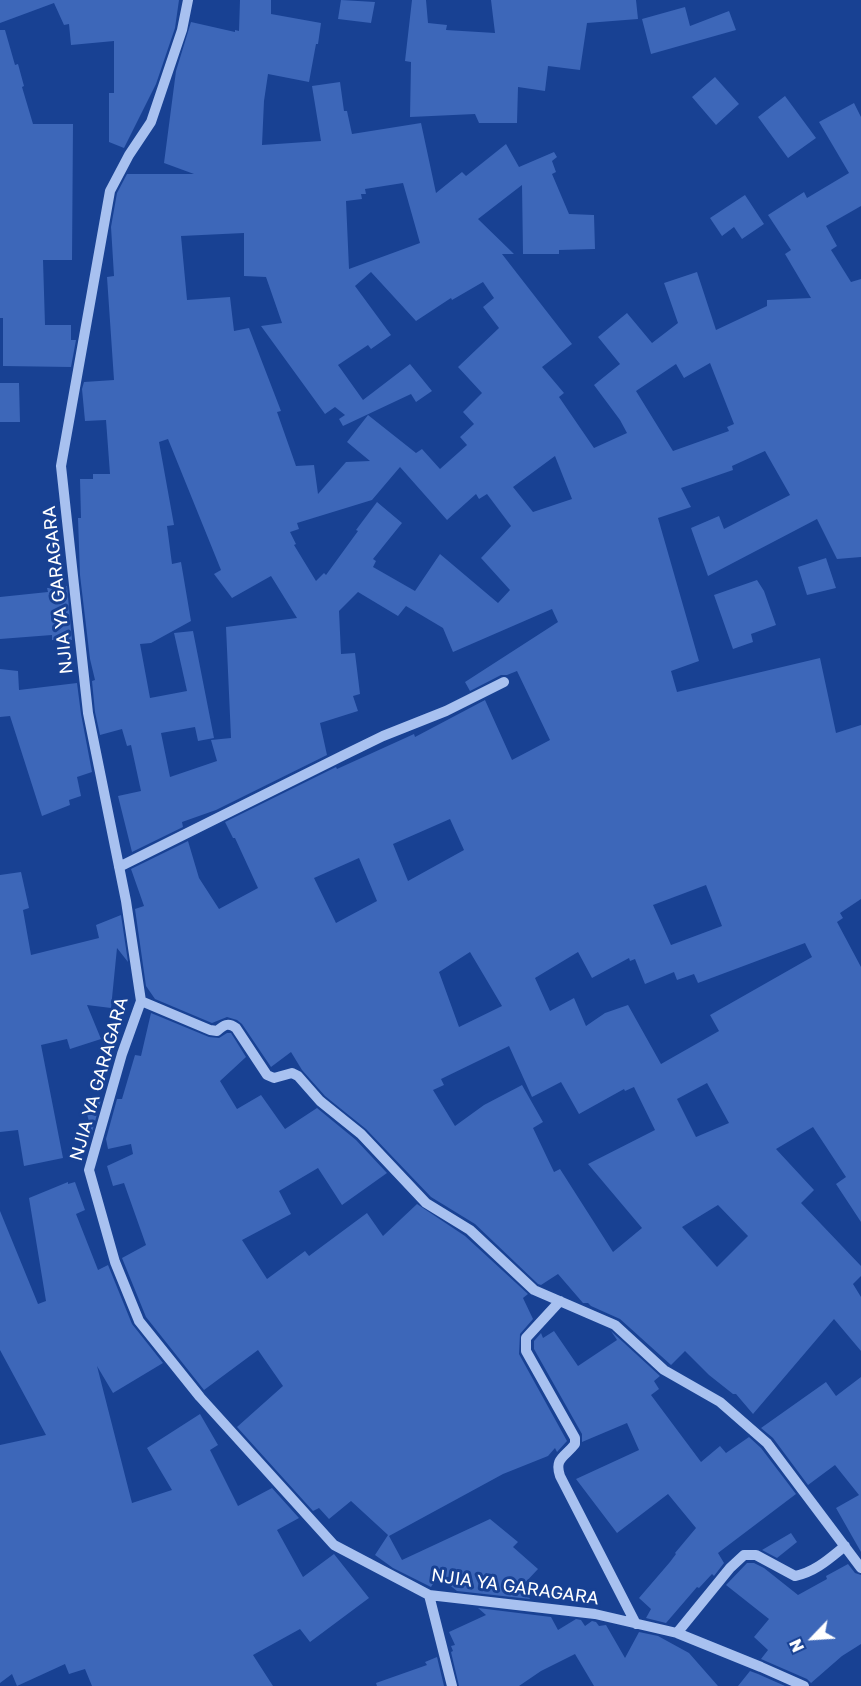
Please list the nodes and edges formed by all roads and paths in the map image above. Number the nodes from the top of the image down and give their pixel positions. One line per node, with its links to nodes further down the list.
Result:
1 (188, 0): 3 (street, NJIA YA GARAGARA)
2 (504, 682): 3 (street)
3 (119, 867): 4 (street, NJIA YA GARAGARA)
4 (141, 1001): 5 (street); 8 (street, NJIA YA GARAGARA)
5 (560, 1301): 6 (street); 9 (street)
6 (845, 1546): 7 (street); 10 (street)
7 (861, 1568)
8 (429, 1595): 9 (street, NJIA YA GARAGARA); 11 (street)
9 (636, 1624): 10 (street, NJIA YA GARAGARA)
10 (677, 1633): 12 (street, NJIA YA GARAGARA)
11 (452, 1686)
12 (804, 1686)

